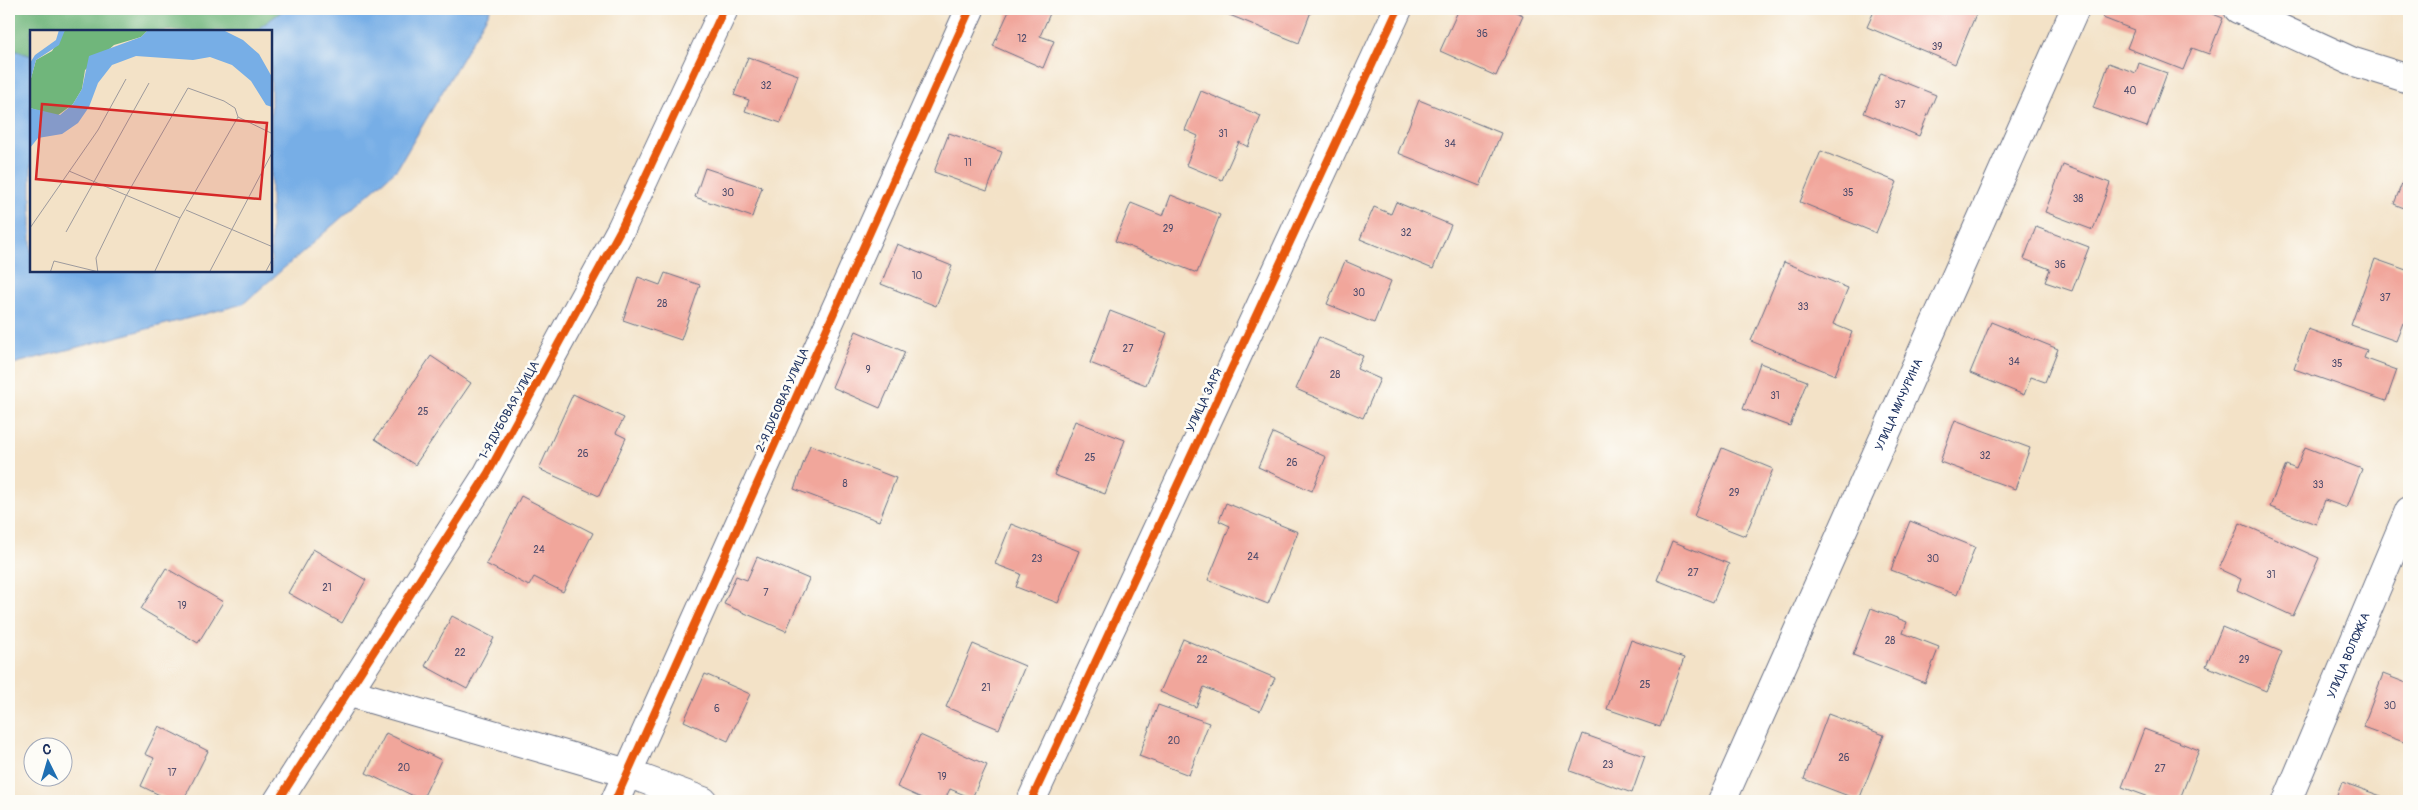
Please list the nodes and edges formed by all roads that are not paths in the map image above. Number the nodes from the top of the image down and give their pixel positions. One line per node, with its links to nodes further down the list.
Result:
1 (724, 9): 8 (street, 1-Я ДУБОВАЯ УЛИЦА)
2 (970, 9): 9 (street, 2-Я ДУБОВАЯ УЛИЦА)
3 (1398, 9): 13 (street, УЛИЦА ЗАРЯ)
4 (2075, 9): 14 (street, УЛИЦА МИЧУРИНА)
5 (2238, 9): 6 (street)
6 (2409, 79)
7 (2409, 511): 15 (street, УЛИЦА ВОЛОЖКА)
8 (347, 692): 9 (street); 10 (street, 1-Я ДУБОВАЯ УЛИЦА)
9 (627, 773): 11 (street, 2-Я ДУБОВАЯ УЛИЦА); 12 (street)
10 (278, 801)
11 (615, 801)
12 (703, 801)
13 (1031, 801)
14 (1722, 801)
15 (2287, 801)

